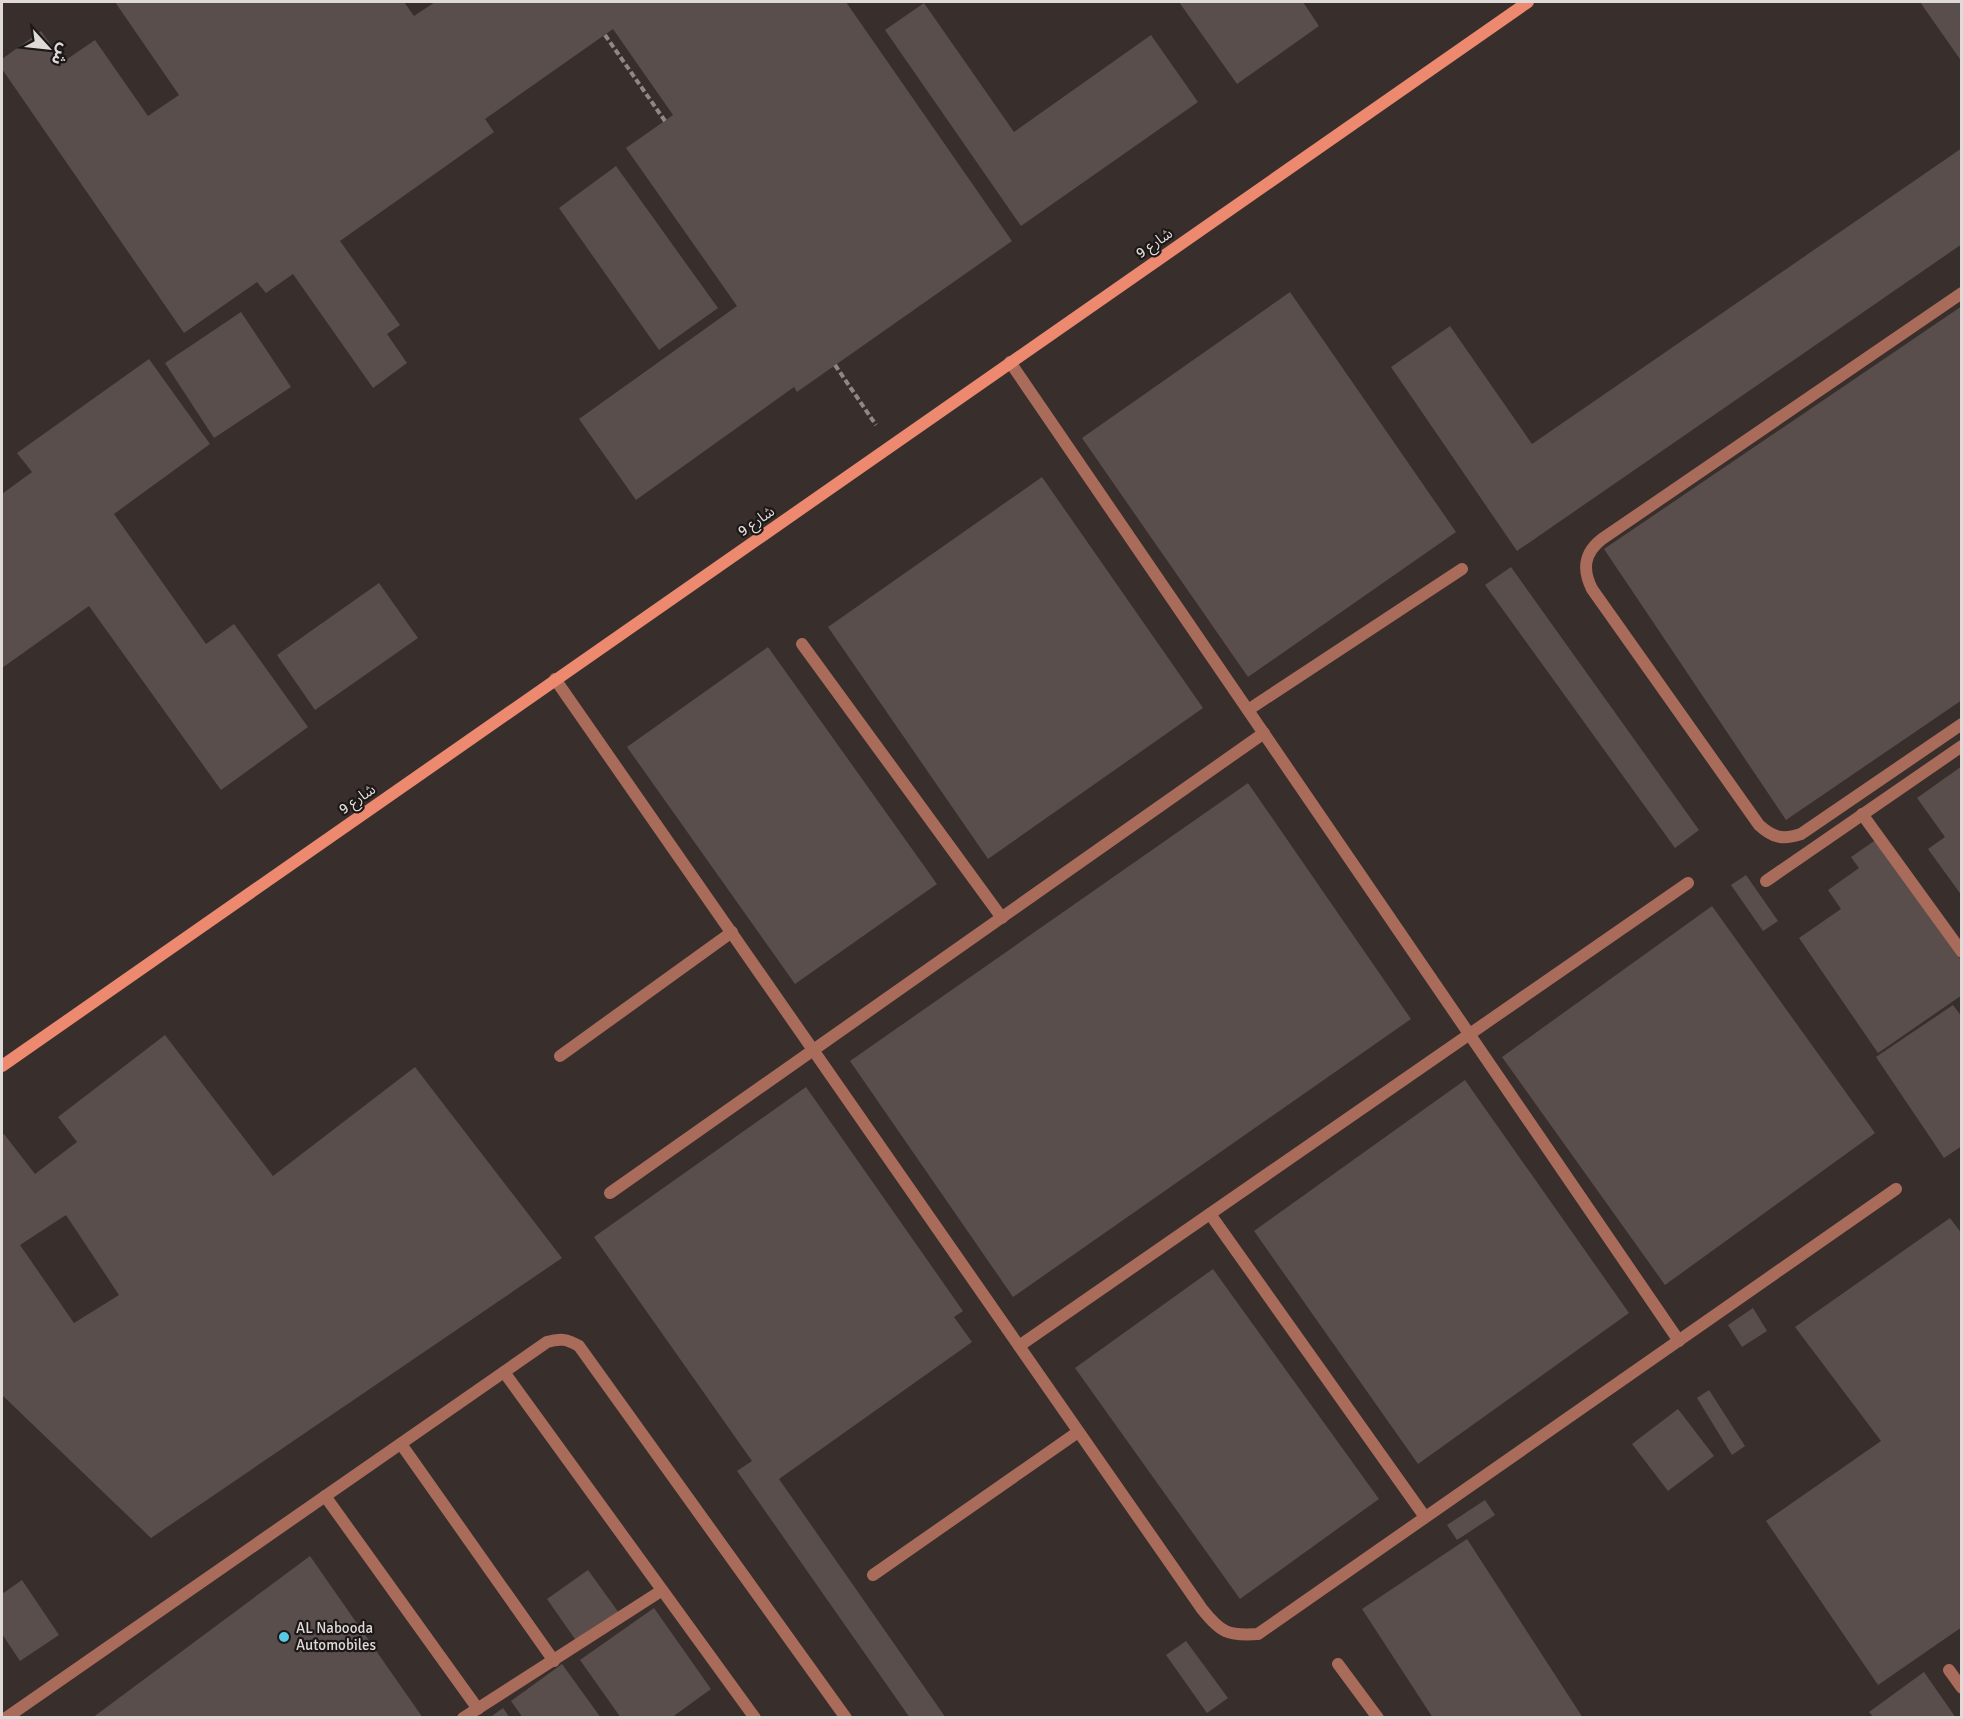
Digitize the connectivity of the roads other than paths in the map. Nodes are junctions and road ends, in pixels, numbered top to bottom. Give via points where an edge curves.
1 (1528, 2) edge
2 (1962, 293) edge
3 (1010, 362) junction
4 (1462, 569) dead end
5 (802, 644) dead end
6 (555, 679) junction
7 (1248, 710) junction
8 (1962, 724) edge
9 (1264, 734) junction
10 (1962, 746) edge
11 (1862, 814) junction
12 (1766, 880) dead end
13 (1688, 882) dead end
14 (1002, 918) junction
15 (732, 932) junction
16 (1962, 952) edge
17 (1469, 1034) junction
18 (814, 1050) junction
19 (560, 1056) dead end
20 (2, 1066) edge
21 (1896, 1189) dead end
22 (610, 1193) dead end
23 (1210, 1214) junction
24 (1678, 1341) junction
25 (1018, 1346) junction
26 (504, 1372) junction
27 (1078, 1432) junction
28 (401, 1444) junction
29 (325, 1496) junction
30 (1425, 1517) junction
31 (873, 1575) dead end
32 (662, 1591) junction
33 (554, 1661) junction
34 (1338, 1664) dead end
35 (1949, 1670) dead end
36 (1962, 1688) edge
37 (478, 1710) junction
38 (840, 1716) edge
39 (6, 1718) edge
40 (463, 1718) edge
41 (755, 1718) edge
42 (1378, 1718) edge

1 - 3 street, شارع 9
2 - 8 lane via 1602,539 1588,554 1585,565 1592,589 1759,825 1777,838 1801,834
3 - 6 street, شارع 9
3 - 7 lane
4 - 7 lane
5 - 14 lane
6 - 15 lane
6 - 20 street, شارع 9
7 - 9 lane
9 - 14 lane
9 - 17 lane
10 - 11 lane
11 - 12 lane
11 - 16 lane
13 - 17 lane
14 - 18 lane
15 - 18 lane
15 - 19 lane
17 - 23 lane
17 - 24 lane
18 - 22 lane
18 - 25 lane
21 - 24 lane
23 - 25 lane
23 - 30 lane
24 - 30 lane
25 - 27 lane
26 - 28 lane
26 - 32 lane
26 - 38 lane via 547,1342 569,1340 579,1346
27 - 30 lane via 1215,1626 1235,1636 1258,1634
27 - 31 lane
28 - 29 lane
28 - 33 lane
29 - 37 lane
29 - 39 lane
32 - 33 lane
32 - 41 lane
33 - 37 lane
34 - 42 lane
35 - 36 lane
37 - 40 lane

